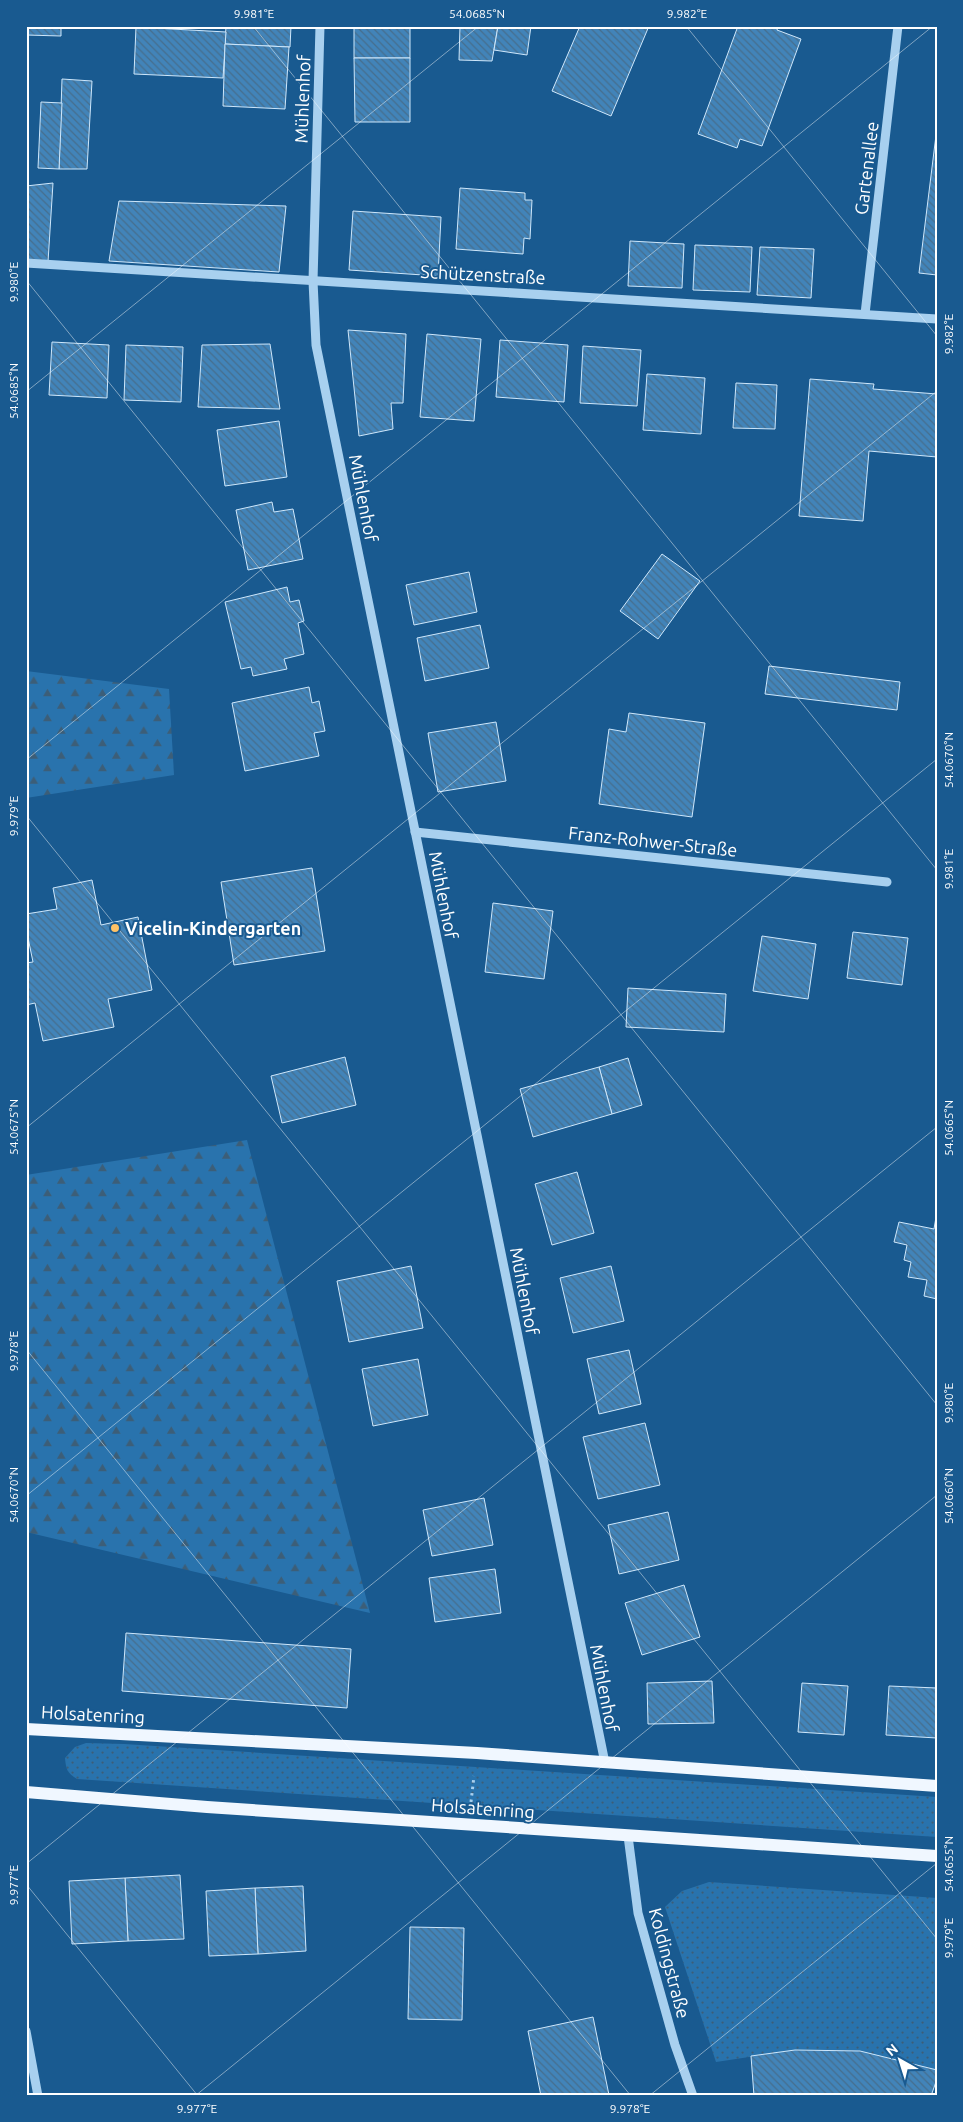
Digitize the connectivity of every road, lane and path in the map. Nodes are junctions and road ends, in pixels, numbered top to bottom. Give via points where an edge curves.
1 (320, 26) edge
2 (898, 26) edge
3 (26, 263) edge
4 (313, 280) junction
5 (865, 314) junction
6 (937, 319) edge
7 (415, 832) junction
8 (887, 882) dead end
9 (26, 1728) edge
10 (477, 1753) junction
11 (605, 1763) junction
12 (937, 1786) edge
13 (26, 1792) edge
14 (468, 1825) junction
15 (628, 1836) junction
16 (937, 1856) edge
17 (26, 2031) edge
18 (38, 2096) edge
19 (693, 2096) edge

1 - 4 street, Mühlenhof
2 - 5 street, Gartenallee
3 - 4 street, Schützenstraße
4 - 5 street, Schützenstraße
4 - 7 street, Mühlenhof via 316,344
5 - 6 street, Schützenstraße
7 - 8 street, Franz-Rohwer-Straße
7 - 11 street, Mühlenhof
9 - 10 main road, Holsatenring
10 - 11 main road, Holsatenring
10 - 14 path
11 - 12 main road, Holsatenring
13 - 14 main road, Holsatenring
14 - 15 main road, Holsatenring
15 - 16 main road, Holsatenring
15 - 19 street, Koldingstraße via 638,1914
17 - 18 street

